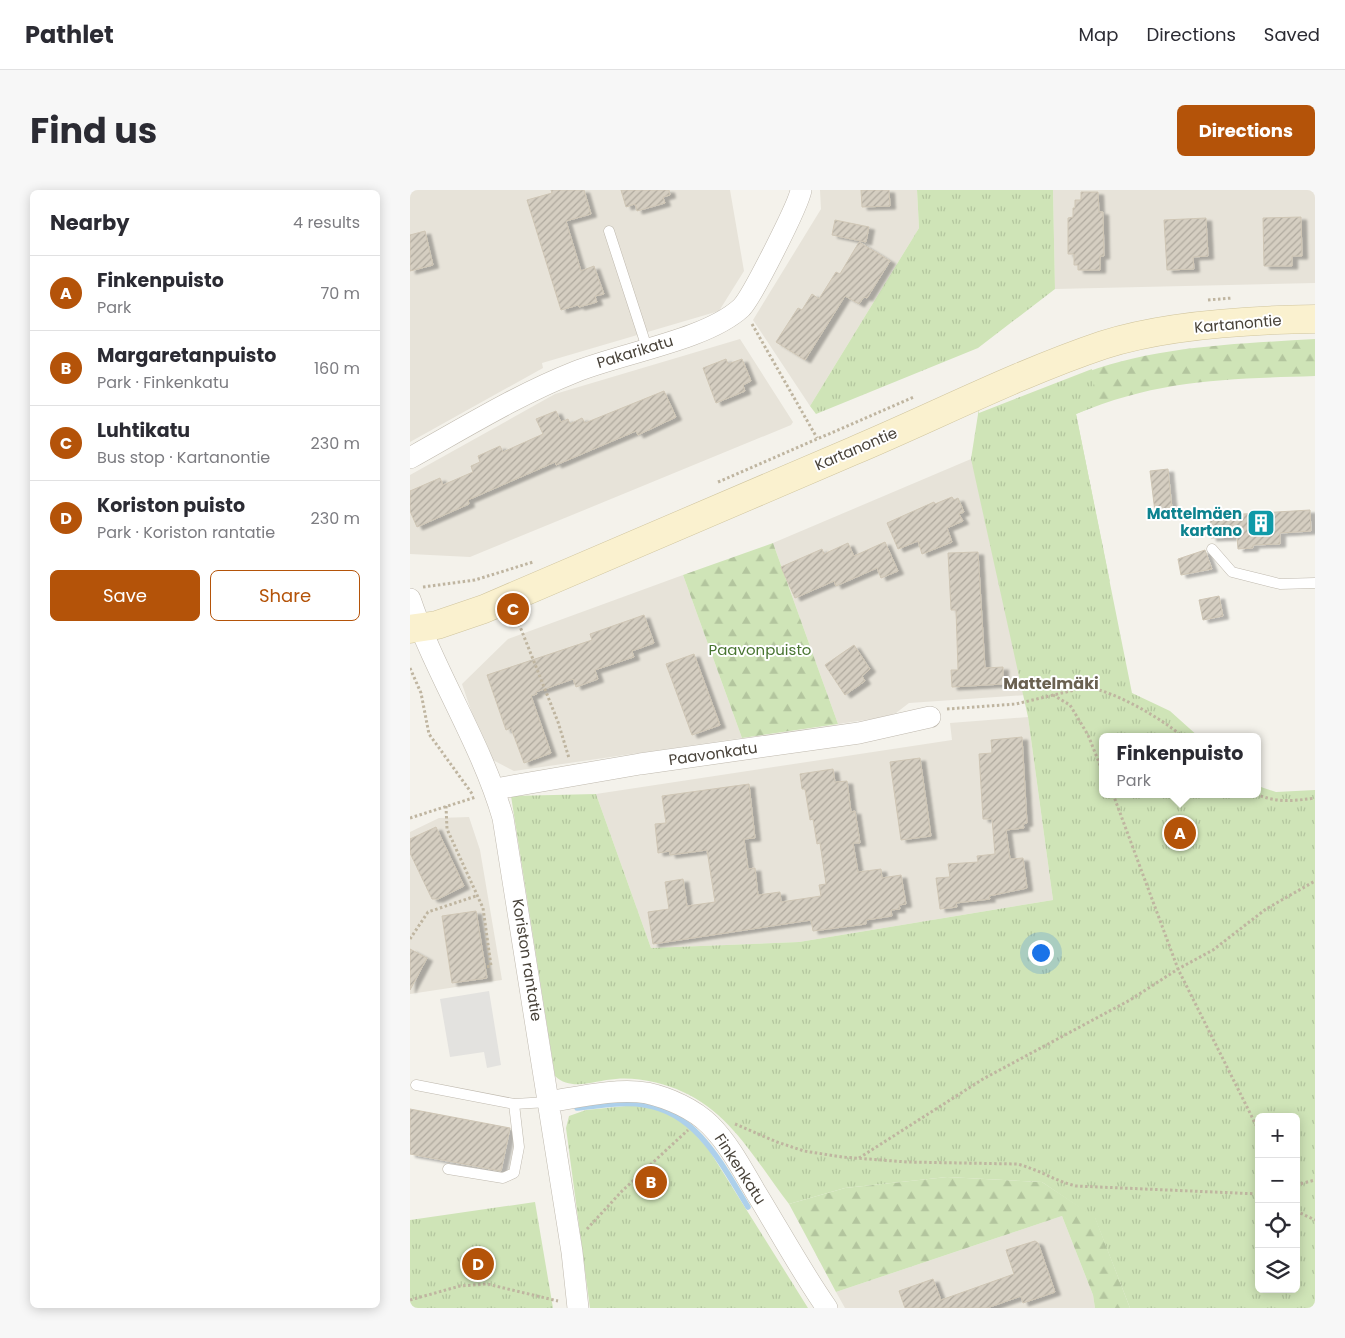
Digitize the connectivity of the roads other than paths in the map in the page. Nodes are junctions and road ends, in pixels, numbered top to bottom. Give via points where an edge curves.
1 (801, 190) edge
2 (609, 231) dead end
3 (1315, 319) edge
4 (647, 348) junction
5 (410, 458) edge
6 (1212, 549) dead end
7 (1315, 583) edge
8 (410, 599) edge
9 (415, 628) edge
10 (930, 717) road end
11 (495, 789) junction
12 (416, 1085) dead end
13 (548, 1102) junction
14 (514, 1104) junction
15 (448, 1169) dead end
16 (568, 1304) edge
17 (827, 1308) edge

1 - 4 street, Pakarikatu via 794,213 743,307 721,323
2 - 4 lane
3 - 9 street, Kartanontie via 1189,328 1104,345 960,402 484,609
4 - 5 street, Pakarikatu via 550,382
6 - 7 lane via 1232,572 1280,584
8 - 9 street, Koriston rantatie
9 - 11 street, Koriston rantatie
10 - 11 street, Paavonkatu via 859,733 640,764 574,778
11 - 13 street, Koriston rantatie via 510,847
12 - 14 lane
13 - 14 lane
13 - 16 street, Koriston rantatie via 570,1240
13 - 17 street, Finkenkatu via 602,1094 646,1093 673,1101 702,1118 739,1163
14 - 15 lane via 520,1148 514,1173 503,1178

